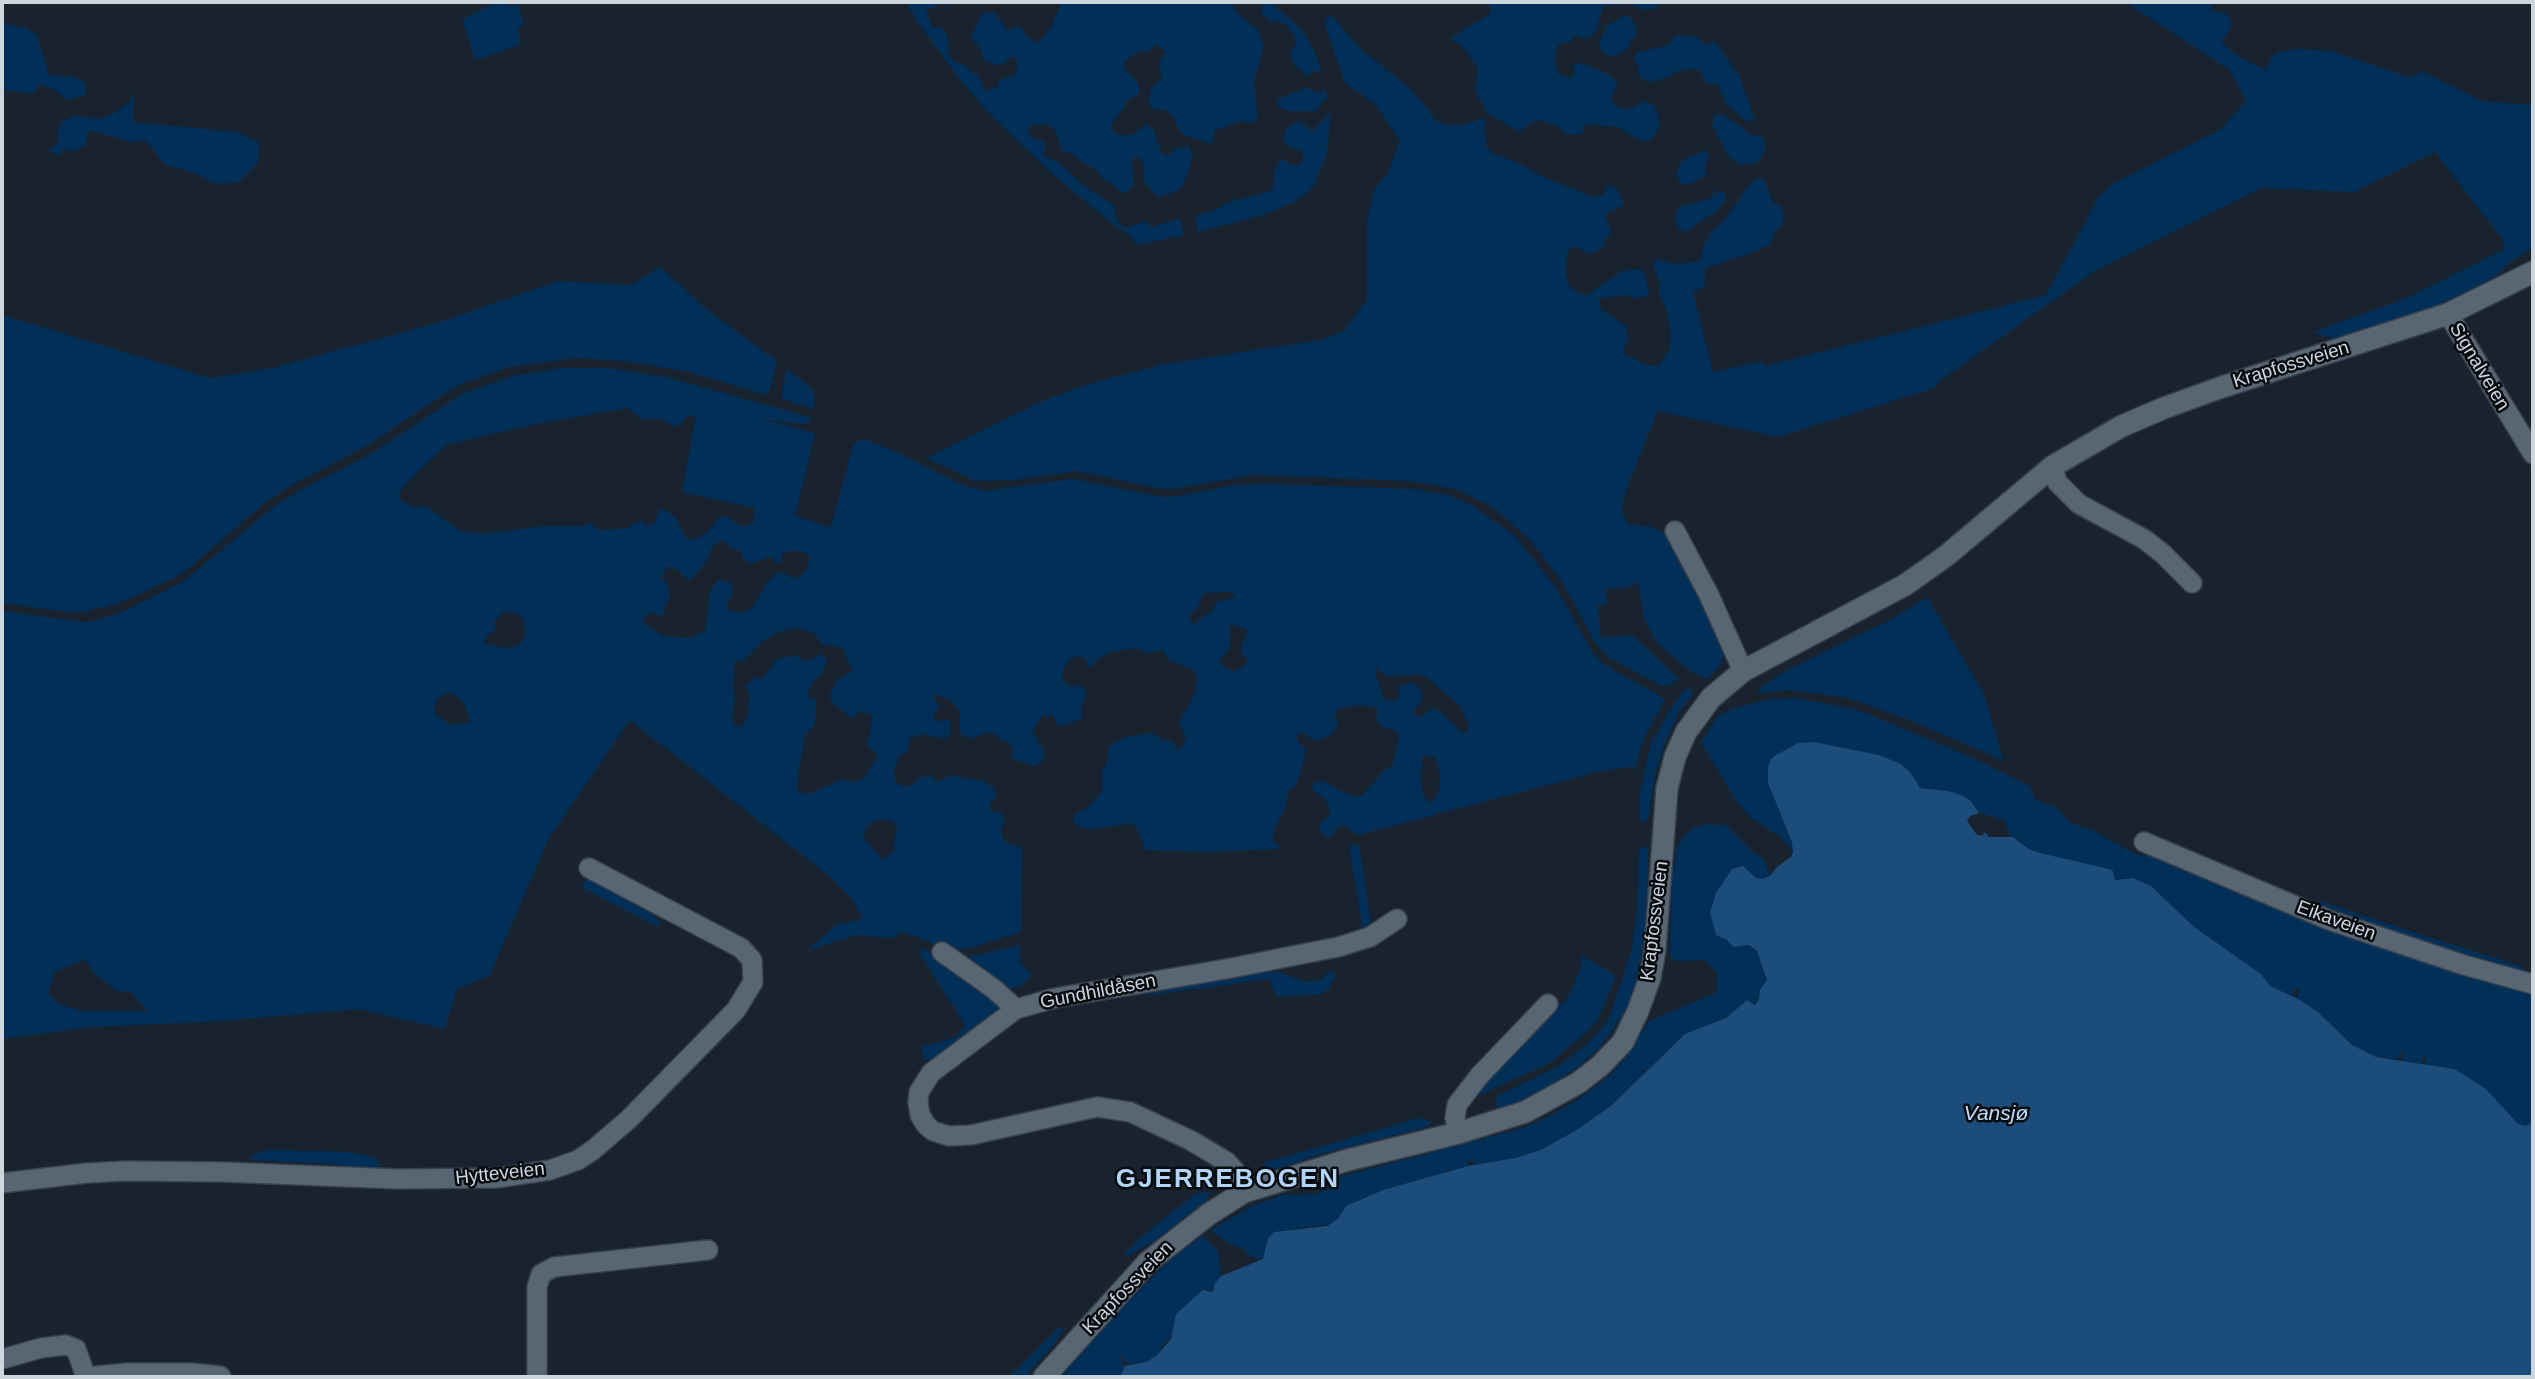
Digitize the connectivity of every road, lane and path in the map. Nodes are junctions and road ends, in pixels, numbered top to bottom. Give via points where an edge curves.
1 (2533, 272) edge
2 (2448, 314) junction
3 (2533, 454) edge
4 (2053, 466) junction
5 (1675, 531) dead end
6 (2192, 583) dead end
7 (1743, 671) junction
8 (2144, 842) dead end
9 (589, 868) dead end
10 (1397, 919) dead end
11 (942, 952) dead end
12 (2533, 984) edge
13 (1548, 1004) dead end
14 (1016, 1009) junction
15 (1458, 1133) junction
16 (2, 1183) edge
17 (1244, 1192) junction
18 (708, 1250) dead end
19 (2, 1360) edge
20 (86, 1377) edge
21 (96, 1377) edge
22 (220, 1377) edge
23 (537, 1377) edge
24 (1044, 1377) edge

1 - 2 street, Krapfossveien
2 - 3 street, Signalveien
2 - 4 street, Krapfossveien via 2164,408
4 - 6 street via 2057,482 2079,504 2162,552
4 - 7 street, Krapfossveien via 1905,585
5 - 7 street
7 - 15 street, Krapfossveien via 1711,698 1686,732 1675,757 1667,788 1650,978 1623,1042 1600,1066 1556,1096 1525,1112
8 - 12 street, Eikaveien via 2304,910
9 - 16 street, Hytteveien via 741,948 752,960 753,982 736,1010 629,1119 578,1160 550,1170 496,1178 126,1171
10 - 14 street, Gundhildåsen via 1370,937 1338,947
11 - 14 street
13 - 15 street via 1480,1074 1457,1105
14 - 17 street, Gundhildåsen via 923,1083 920,1115 933,1131 971,1135 1097,1107 1113,1108 1154,1121 1211,1151 1235,1171
15 - 17 street, Krapfossveien
17 - 24 street, Krapfossveien via 1148,1262
18 - 23 street via 554,1267 541,1274
19 - 20 street via 66,1345 76,1349
21 - 22 street

